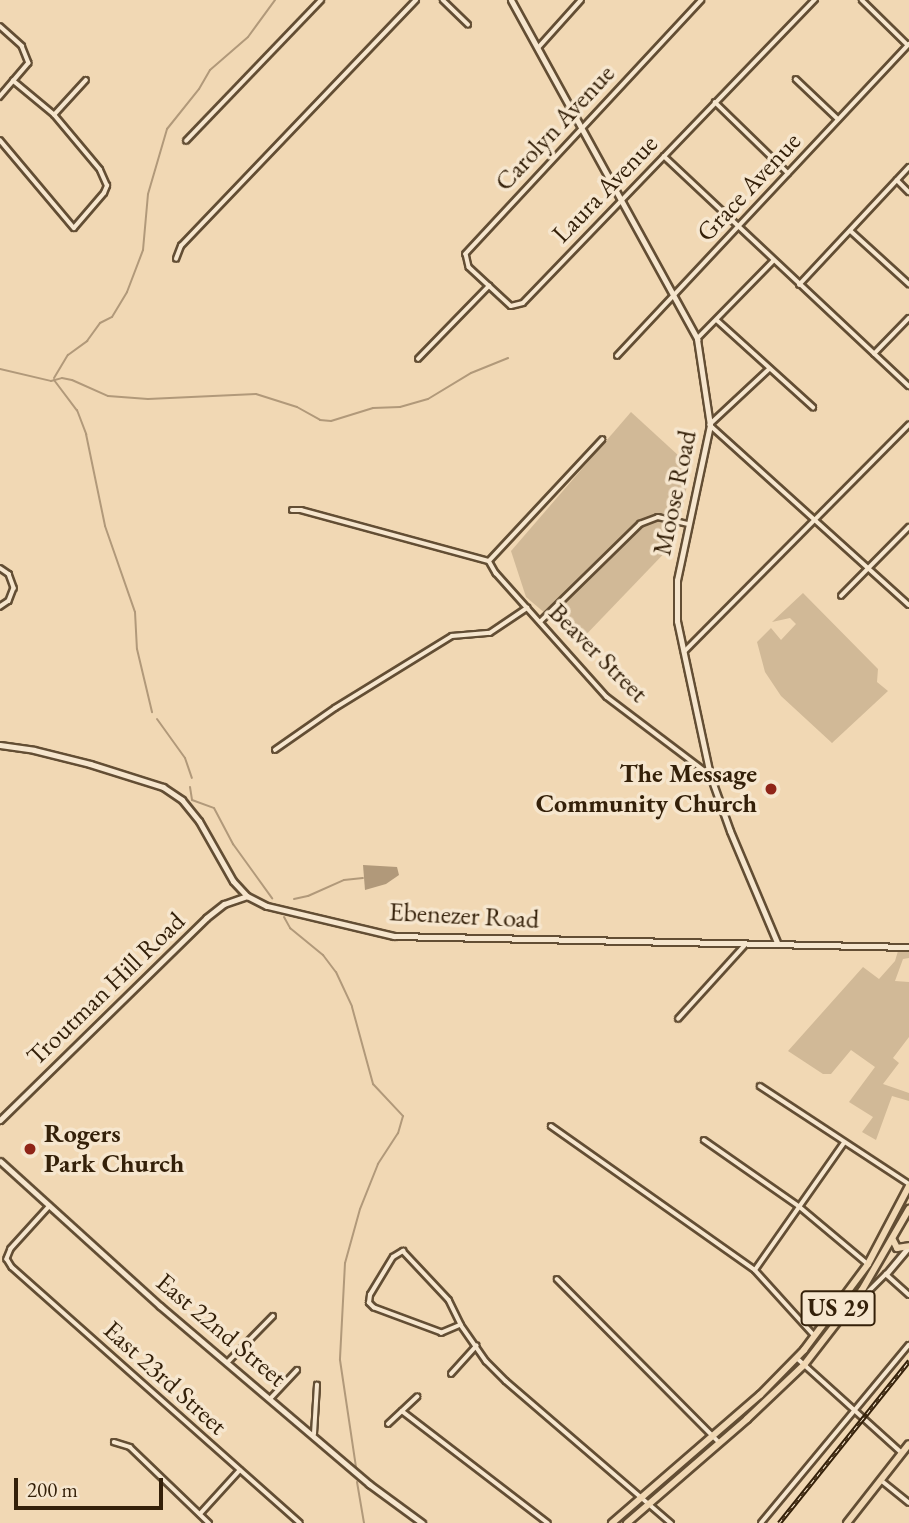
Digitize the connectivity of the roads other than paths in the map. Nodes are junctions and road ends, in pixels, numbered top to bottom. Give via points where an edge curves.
1 (321, 0) edge
2 (416, 0) edge
3 (443, 0) edge
4 (511, 0) edge
5 (581, 0) edge
6 (702, 0) edge
7 (815, 0) edge
8 (862, 0) edge
9 (468, 24) dead end
10 (0, 26) edge
11 (908, 45) edge
12 (537, 49) junction
13 (796, 79) dead end
14 (86, 80) dead end
15 (13, 81) junction
16 (0, 97) edge
17 (715, 102) junction
18 (54, 115) junction
19 (838, 119) junction
20 (581, 129) junction
21 (0, 140) edge
22 (186, 141) dead end
23 (664, 156) junction
24 (909, 167) edge
25 (788, 173) junction
26 (897, 180) junction
27 (909, 192) edge
28 (621, 200) junction
29 (737, 227) junction
30 (850, 230) junction
31 (176, 259) dead end
32 (773, 261) junction
33 (909, 284) edge
34 (799, 285) junction
35 (489, 286) junction
36 (674, 295) junction
37 (909, 318) edge
38 (716, 320) junction
39 (697, 339) junction
40 (874, 354) junction
41 (617, 356) dead end
42 (418, 359) dead end
43 (770, 369) junction
44 (909, 386) edge
45 (813, 407) dead end
46 (709, 425) junction
47 (909, 425) edge
48 (602, 440) dead end
49 (292, 510) dead end
50 (816, 519) junction
51 (688, 524) junction
52 (909, 527) edge
53 (489, 561) junction
54 (0, 568) edge
55 (869, 568) junction
56 (841, 596) dead end
57 (909, 604) edge
58 (0, 607) edge
59 (527, 608) junction
60 (539, 622) junction
61 (683, 653) junction
62 (0, 746) edge
63 (275, 750) dead end
64 (710, 775) junction
65 (247, 896) junction
66 (777, 942) junction
67 (746, 944) junction
68 (909, 947) edge
69 (678, 1019) dead end
70 (760, 1086) dead end
71 (0, 1120) edge
72 (551, 1126) dead end
73 (704, 1140) dead end
74 (844, 1143) junction
75 (0, 1161) edge
76 (909, 1185) edge
77 (50, 1205) junction
78 (800, 1207) junction
79 (909, 1209) edge
80 (893, 1240) junction
81 (909, 1246) edge
82 (868, 1264) junction
83 (755, 1270) junction
84 (886, 1274) junction
85 (556, 1279) dead end
86 (909, 1295) edge
87 (272, 1316) dead end
88 (842, 1319) junction
89 (461, 1325) junction
90 (816, 1336) junction
91 (909, 1345) edge
92 (476, 1346) junction
93 (797, 1358) junction
94 (228, 1362) junction
95 (804, 1364) junction
96 (298, 1370) dead end
97 (451, 1374) dead end
98 (317, 1385) dead end
99 (417, 1397) dead end
100 (271, 1398) junction
101 (402, 1410) junction
102 (855, 1410) junction
103 (388, 1424) dead end
104 (314, 1434) junction
105 (714, 1436) junction
106 (114, 1442) dead end
107 (720, 1443) junction
108 (909, 1444) edge
109 (902, 1453) junction
110 (240, 1471) junction
111 (881, 1480) junction
112 (642, 1497) junction
113 (649, 1503) junction
114 (909, 1503) edge
115 (200, 1514) junction
116 (209, 1523) edge
117 (300, 1523) edge
118 (422, 1523) edge
119 (548, 1523) edge
120 (612, 1523) edge
121 (626, 1523) edge
122 (671, 1523) edge
123 (761, 1523) edge
124 (847, 1523) edge

1 - 22 street
2 - 31 street via 181,246
3 - 9 street
4 - 12 street, Moose Road
5 - 12 street
6 - 20 street, Carolyn Avenue
7 - 17 street, Laura Avenue
8 - 11 street
10 - 15 street via 22,46 29,63
11 - 19 street, Grace Avenue
12 - 20 street, Moose Road
13 - 19 street
14 - 18 street
15 - 16 street
15 - 18 street
17 - 23 street, Laura Avenue
17 - 25 street
18 - 21 street via 100,170 106,184 99,202 74,228
19 - 25 street, Grace Avenue
20 - 28 street, Moose Road
20 - 35 street, Carolyn Avenue via 466,254 469,267
23 - 28 street, Laura Avenue
23 - 29 street
24 - 26 street
25 - 29 street, Grace Avenue
26 - 27 street
26 - 30 street
28 - 35 street, Laura Avenue via 523,303 511,306
28 - 36 street, Moose Road
29 - 32 street
29 - 36 street, Grace Avenue
30 - 33 street
30 - 34 street
32 - 34 street
32 - 38 street
34 - 40 street
35 - 42 street
36 - 39 street, Moose Road
36 - 41 street, Grace Avenue
37 - 40 street
38 - 39 street
38 - 43 street
39 - 46 street, Moose Road
40 - 44 street
43 - 45 street
43 - 46 street
46 - 50 street
46 - 51 street, Moose Road
47 - 50 street
48 - 53 street
49 - 53 street
50 - 55 street
50 - 61 street
51 - 60 street via 658,517 640,524
51 - 61 street, Moose Road via 675,594
52 - 55 street
53 - 59 street
54 - 58 street via 9,574 15,588
55 - 56 street
55 - 57 street
59 - 60 street, Beaver Street
59 - 63 street, Beaver Street via 490,633 452,636
60 - 64 street, Beaver Street via 607,697
61 - 64 street, Moose Road
62 - 65 street via 90,764 163,788 182,800 199,821 233,881
64 - 66 street, Moose Road
65 - 67 street, Ebenezer Road via 267,906 394,936
65 - 71 street, Troutman Hill Road via 224,904 206,918
66 - 67 street, Ebenezer Road
66 - 68 street, Ebenezer Road
67 - 69 street
70 - 74 street
72 - 83 street
73 - 78 street
74 - 76 street
74 - 78 street
75 - 77 street, East 22nd Street
76 - 82 main road, US 29
77 - 94 street, East 22nd Street
77 - 110 street, East 23rd Street via 11,1249 7,1259 12,1267
78 - 82 street
78 - 83 street
79 - 80 main road, US 29
80 - 81 main road via 897,1248
80 - 88 main road, US 29
81 - 84 street
82 - 90 main road, US 29
83 - 90 street
84 - 86 street
84 - 88 street
85 - 105 street
87 - 94 street
88 - 95 main road, US 29
89 - 89 street via 442,1333 369,1303 398,1252 410,1256 449,1300
89 - 92 street
90 - 93 main road, US 29
91 - 102 street
92 - 97 street
92 - 112 street via 506,1381
93 - 95 street
93 - 105 main road, US 29
94 - 100 street, East 22nd Street
95 - 102 street
95 - 107 main road, US 29
96 - 100 street
98 - 104 street
99 - 101 street
100 - 104 street, East 22nd Street
101 - 103 street
101 - 119 street
102 - 109 street
102 - 123 street
104 - 118 street, East 22nd Street
105 - 107 street
105 - 112 main road, US 29
106 - 115 street via 130,1447
107 - 113 main road, US 29
108 - 109 main road
109 - 111 main road
110 - 115 street
110 - 117 street, East 23rd Street
111 - 114 street
111 - 124 main road
112 - 113 street
112 - 120 main road, US 29
113 - 121 main road, US 29
113 - 122 street
115 - 116 street

